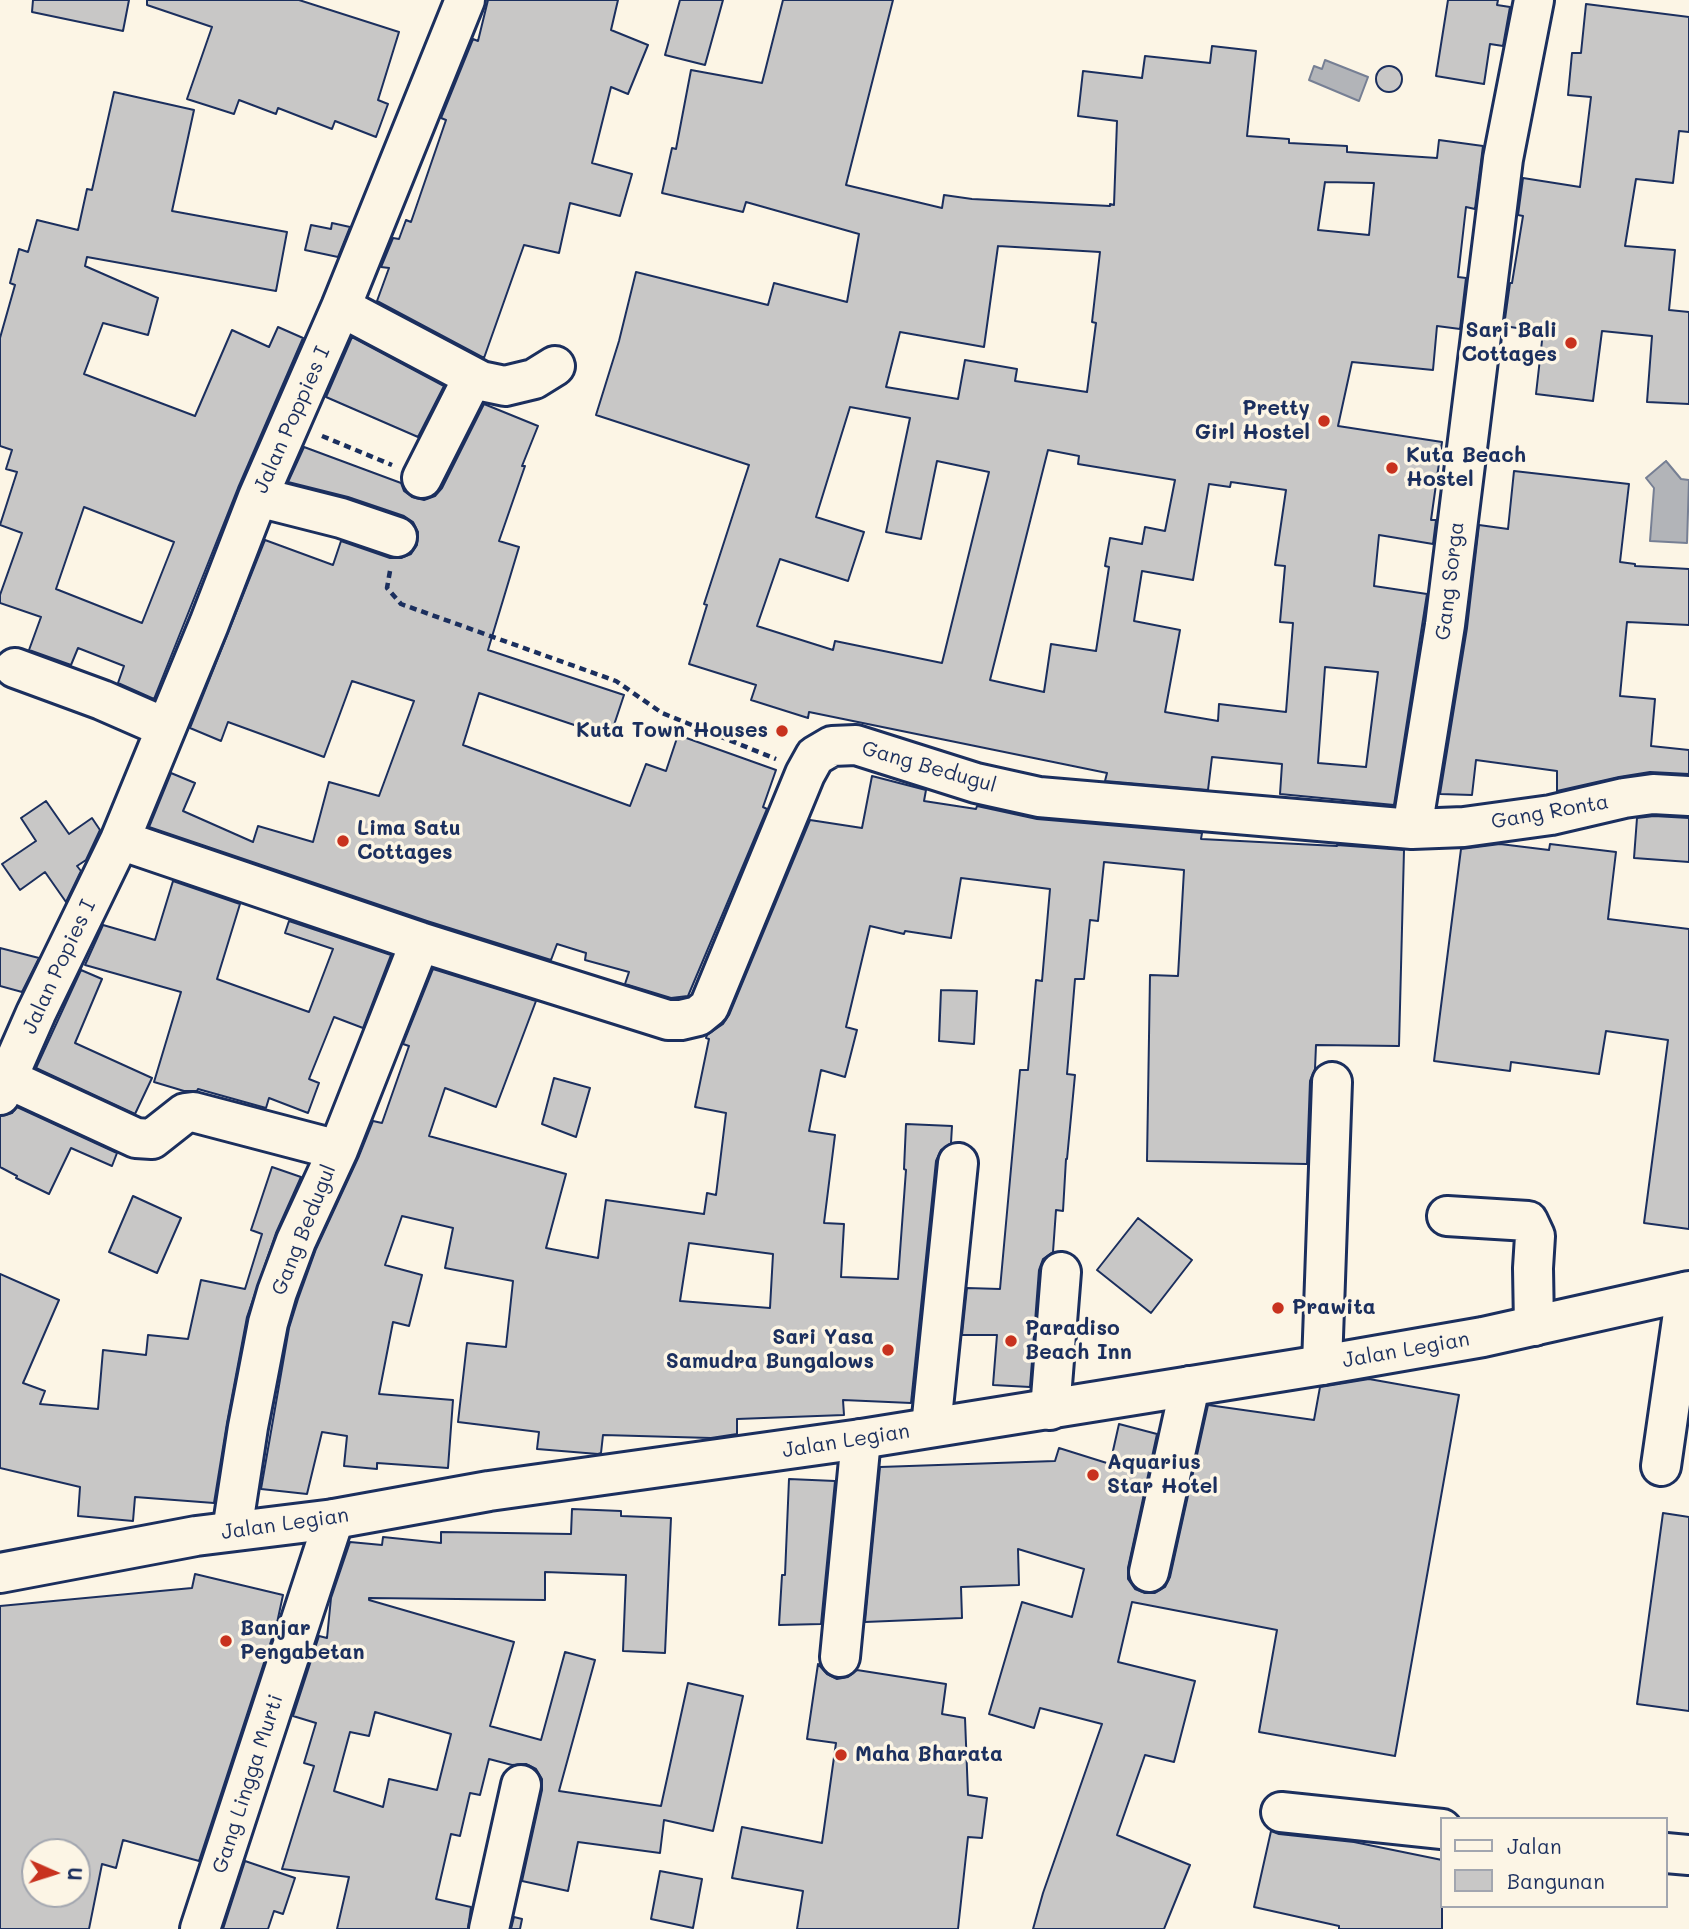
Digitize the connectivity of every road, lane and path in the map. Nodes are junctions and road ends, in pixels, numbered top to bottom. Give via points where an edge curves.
1 (465, 0) edge
2 (1534, 0) edge
3 (341, 307) junction
4 (555, 366) dead end
5 (473, 377) junction
6 (291, 422) junction
7 (422, 478) joint
8 (258, 497) junction
9 (397, 537) joint
10 (15, 668) dead end
11 (166, 728) junction
12 (805, 774) junction
13 (1689, 796) edge
14 (1412, 829) junction
15 (120, 840) junction
16 (420, 942) junction
17 (1332, 1082) dead end
18 (4, 1087) edge
19 (338, 1150) junction
20 (958, 1163) dead end
21 (1447, 1216) dead end
22 (1061, 1272) dead end
23 (1687, 1291) edge
24 (1534, 1326) junction
25 (1322, 1364) junction
26 (1190, 1386) junction
27 (1050, 1410) junction
28 (931, 1427) junction
29 (861, 1439) junction
30 (1661, 1466) dead end
31 (334, 1518) junction
32 (232, 1531) junction
33 (1149, 1572) dead end
34 (0, 1573) edge
35 (840, 1657) dead end
36 (521, 1785) dead end
37 (1281, 1812) dead end
38 (1440, 1829) edge
39 (1668, 1853) edge
40 (1689, 1855) edge
41 (200, 1929) edge
42 (489, 1929) edge

1 - 3 street, Jalan Poppies I
2 - 14 street, Gang Sorga via 1503,159 1446,625
3 - 5 street
3 - 6 street, Jalan Poppies I
4 - 5 street via 534,379 505,386
5 - 7 street
6 - 7 path
6 - 8 street, Jalan Poppies I
8 - 9 street
8 - 11 street, Jalan Poppies I
9 - 12 path via 387,588 401,604 616,681 662,713
10 - 11 street
11 - 15 street, Jalan Poppies I
12 - 14 street, Gang Bedugul via 816,756 832,746 856,745 976,783 1040,797
12 - 16 street, Gang Bedugul via 709,1007 698,1016 668,1020
13 - 14 street, Gang Ronta via 1653,794 1550,815
15 - 16 street, Gang Bedugul
15 - 18 street, Jalan Popies I
16 - 19 street, Gang Bedugul
17 - 25 street
18 - 19 street via 136,1138 152,1139 185,1113 193,1112
19 - 32 street, Gang Bedugul via 274,1302
20 - 28 street
21 - 24 street via 1528,1221 1535,1236
22 - 27 street
23 - 24 street, Jalan Legian
23 - 30 street
24 - 25 street, Jalan Legian
25 - 26 street, Jalan Legian
26 - 27 street, Jalan Legian
26 - 33 street
27 - 28 street, Jalan Legian
28 - 29 street, Jalan Legian
29 - 31 street, Jalan Legian via 489,1491
29 - 35 street
31 - 32 street, Jalan Legian
31 - 41 street, Gang Lingga Murti
32 - 34 street, Jalan Legian
36 - 42 street
37 - 38 street
39 - 40 street

